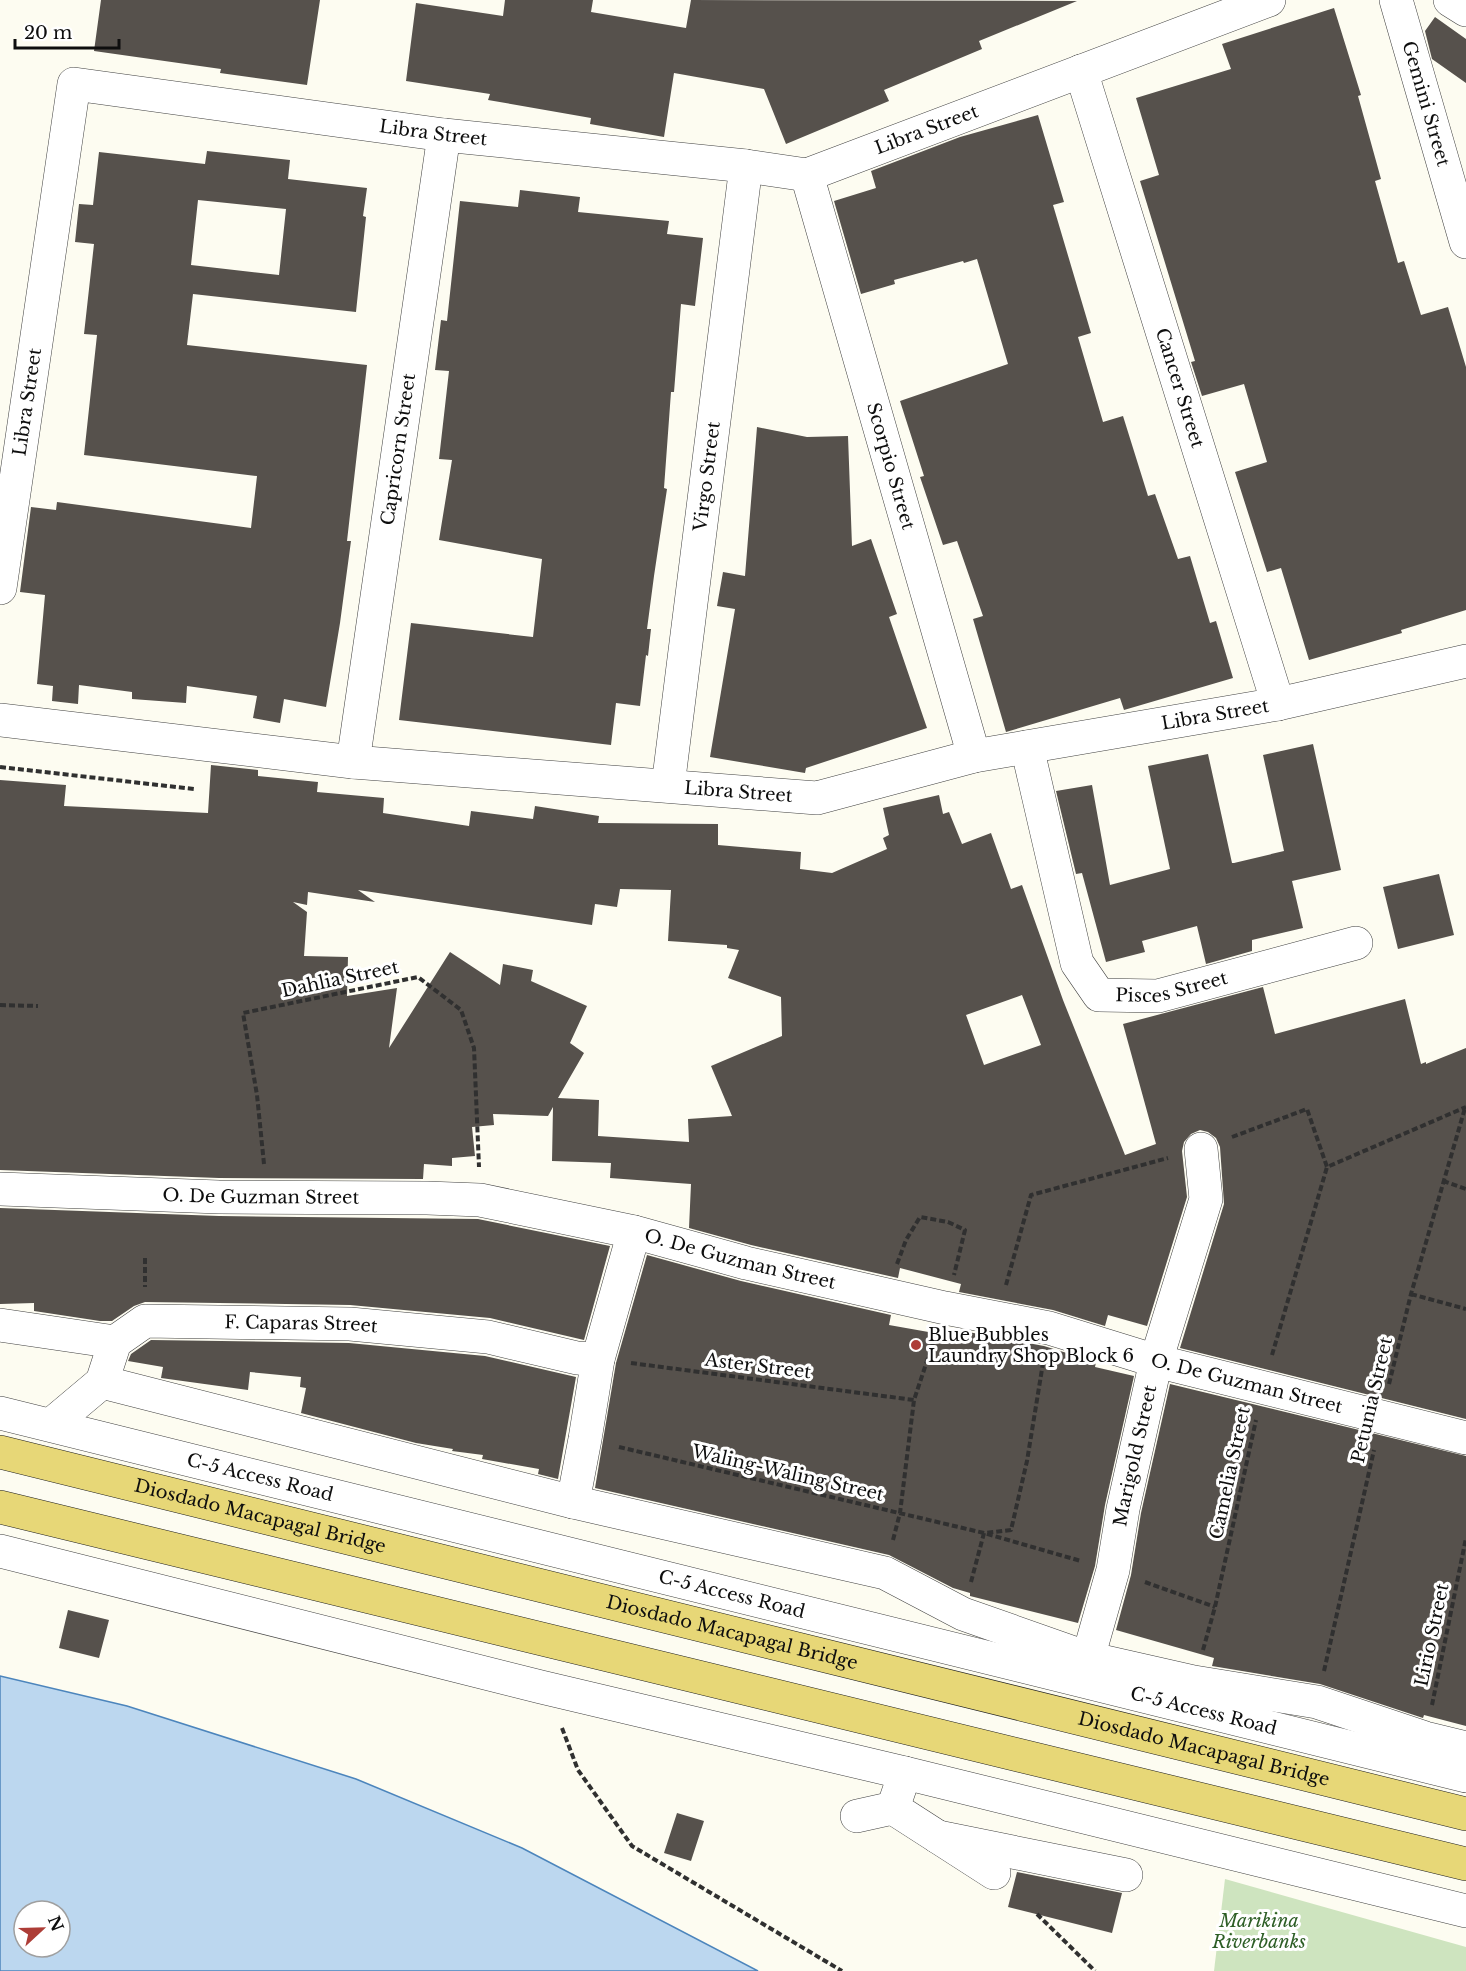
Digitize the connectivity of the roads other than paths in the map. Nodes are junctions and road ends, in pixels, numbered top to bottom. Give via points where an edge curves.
1 (1269, 0) edge
2 (1395, 0) edge
3 (1450, 0) edge
4 (1466, 10) edge
5 (1081, 71) junction
6 (444, 135) junction
7 (746, 166) junction
8 (807, 176) junction
9 (1466, 242) edge
10 (0, 588) edge
11 (1466, 661) edge
12 (1278, 704) junction
13 (0, 720) edge
14 (1027, 747) junction
15 (974, 756) junction
16 (353, 762) junction
17 (668, 786) junction
18 (1356, 943) dead end
19 (1201, 1149) dead end
20 (0, 1189) edge
21 (634, 1232) junction
22 (0, 1324) edge
23 (115, 1342) junction
24 (598, 1359) junction
25 (1156, 1361) junction
26 (102, 1383) junction
27 (0, 1413) edge
28 (52, 1424) junction
29 (1466, 1438) edge
30 (0, 1452) edge
31 (573, 1502) junction
32 (0, 1507) edge
33 (0, 1551) edge
34 (1088, 1658) junction
35 (1466, 1748) edge
36 (905, 1773) junction
37 (1466, 1776) edge
38 (893, 1808) junction
39 (1466, 1814) edge
40 (857, 1816) dead end
41 (938, 1837) junction
42 (1466, 1864) edge
43 (994, 1873) dead end
44 (1126, 1875) dead end
45 (1466, 1911) edge

1 - 5 street, Libra Street
2 - 9 street, Gemini Street
3 - 4 street
5 - 8 street, Libra Street
5 - 12 street, Cancer Street
6 - 7 street, Libra Street
6 - 10 street, Libra Street via 74,84
6 - 16 street, Capricorn Street
7 - 8 street, Libra Street
7 - 17 street, Virgo Street
8 - 15 street, Scorpio Street
11 - 12 street, Libra Street
12 - 14 street, Libra Street
13 - 16 street, Libra Street
14 - 15 street, Libra Street
14 - 18 street, Pisces Street via 1077,963 1099,995 1158,996
15 - 17 street, Libra Street via 817,798
16 - 17 street, Libra Street
19 - 25 street, Marigold Street via 1206,1199
20 - 21 street, O. De Guzman Street via 480,1200
21 - 24 street
21 - 25 street, O. De Guzman Street via 746,1263 1049,1328
22 - 23 street
23 - 24 street, F. Caparas Street via 145,1321 350,1323 488,1337 577,1358
23 - 26 street
24 - 31 street
25 - 29 street, O. De Guzman Street
25 - 34 street, Marigold Street via 1113,1570
26 - 28 street
26 - 31 street
27 - 28 street, C-5 Access Road
28 - 37 street, C-5 Access Road
30 - 39 main road, Diosdado Macapagal Bridge
31 - 34 street via 885,1573 963,1614
32 - 42 main road
33 - 36 street via 541,1687
34 - 35 street via 1194,1682 1317,1702
36 - 38 street
36 - 45 street
38 - 40 street
38 - 41 street
41 - 43 street
41 - 44 street

